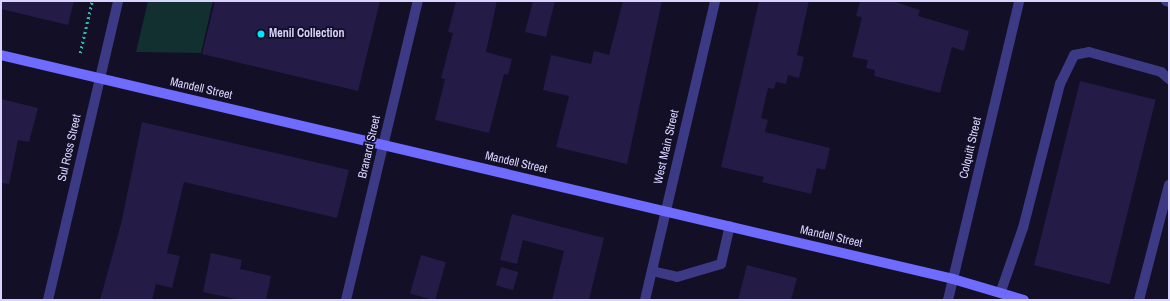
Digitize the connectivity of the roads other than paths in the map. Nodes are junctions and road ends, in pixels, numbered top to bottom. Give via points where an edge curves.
1 (118, 1) edge
2 (418, 1) edge
3 (715, 1) edge
4 (1019, 1) edge
5 (1166, 1) edge
6 (1169, 2) edge
7 (1, 55) edge
8 (100, 78) junction
9 (1169, 79) edge
10 (384, 145) junction
11 (1169, 185) edge
12 (666, 211) junction
13 (730, 226) junction
14 (652, 271) junction
15 (953, 279) junction
16 (1001, 291) junction
17 (48, 300) edge
18 (346, 300) edge
19 (645, 300) edge
20 (948, 300) edge
21 (1024, 300) edge
22 (1139, 300) edge

1 - 8 street, Sul Ross Street
2 - 10 street, Branard Street
3 - 12 street, West Main Street
4 - 15 street, Colquitt Street
5 - 6 street
7 - 8 street, Mandell Street
8 - 10 street, Mandell Street
8 - 17 street, Sul Ross Street
9 - 16 street via 1161,72 1089,52 1074,55 1060,84 1023,228
10 - 12 street, Mandell Street
10 - 18 street, Branard Street
11 - 22 street
12 - 13 street, Mandell Street
12 - 14 street, West Main Street
13 - 14 street via 721,264 677,278
13 - 15 street, Mandell Street
14 - 19 street, West Main Street
15 - 16 street, Mandell Street
15 - 20 street, Colquitt Street
16 - 21 street, Mandell Street

